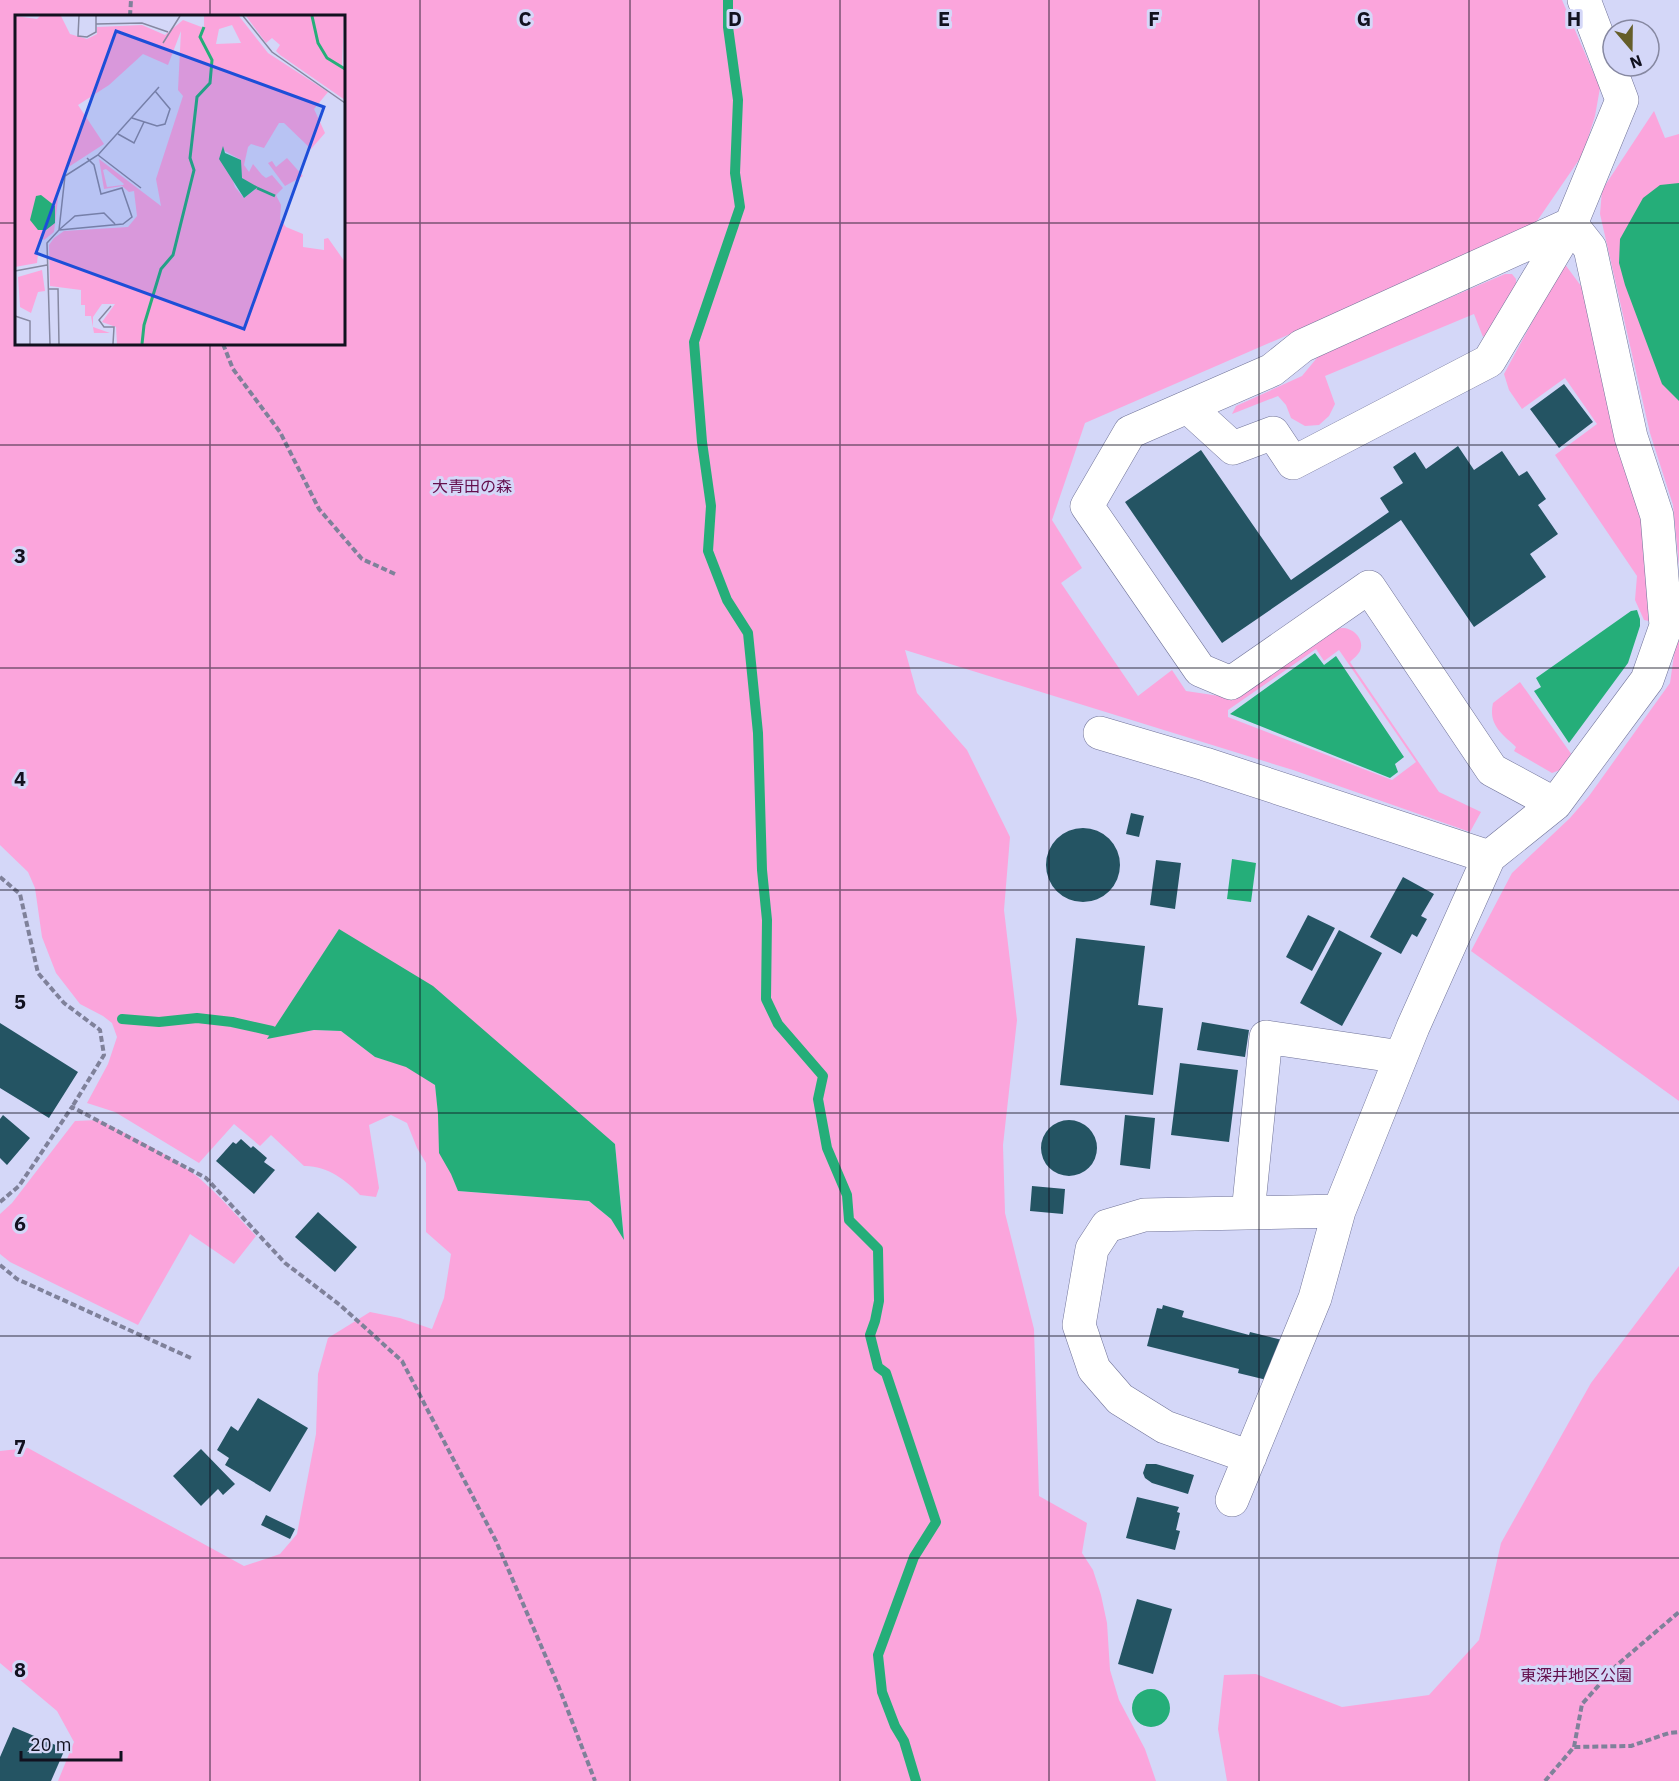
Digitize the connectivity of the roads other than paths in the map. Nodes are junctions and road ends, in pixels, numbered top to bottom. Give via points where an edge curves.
1 (1584, 0) edge
2 (1571, 224) junction
3 (1188, 407) junction
4 (1100, 733) dead end
5 (1556, 804) junction
6 (1489, 857) junction
7 (1401, 1057) junction
8 (1339, 1211) junction
9 (1248, 1213) junction
10 (1250, 1457) junction
11 (1232, 1500) dead end

1 - 2 street via 1622,100
2 - 3 street via 1302,346 1272,370
2 - 3 street via 1490,361 1293,463 1274,433 1233,448
2 - 5 street via 1590,248 1631,437 1657,516 1666,626 1647,681
3 - 5 street via 1130,432 1087,506 1200,670 1231,682 1369,587 1492,770
4 - 6 street
5 - 6 street
6 - 7 street
7 - 8 street
7 - 9 street via 1266,1037
8 - 9 street
8 - 10 street via 1315,1298
9 - 10 street via 1144,1215 1107,1226 1092,1249 1079,1325 1094,1369 1120,1399 1164,1427
10 - 11 street

